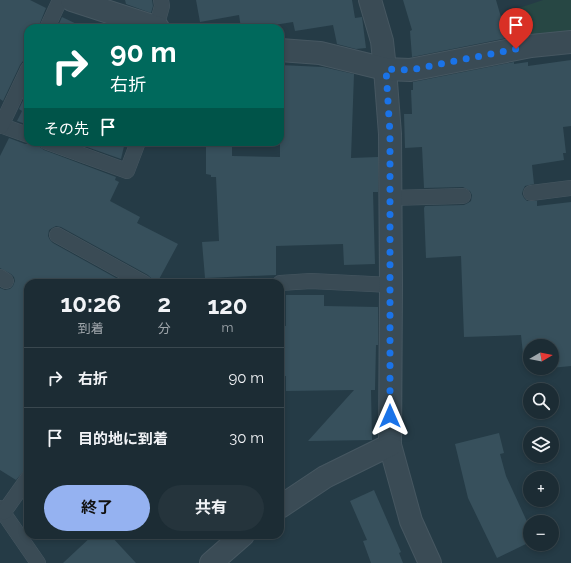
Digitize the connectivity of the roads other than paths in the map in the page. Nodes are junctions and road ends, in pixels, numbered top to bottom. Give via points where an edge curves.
1 (60, 0) edge
2 (72, 0) edge
3 (161, 0) edge
4 (370, 0) edge
5 (49, 24) edge
6 (144, 24) edge
7 (157, 24) edge
8 (571, 42) edge
9 (284, 50) edge
10 (386, 69) junction
11 (24, 77) edge
12 (1, 125) edge
13 (24, 134) edge
14 (58, 146) edge
15 (136, 146) edge
16 (571, 188) edge
17 (531, 194) dead end
18 (463, 196) dead end
19 (390, 198) junction
20 (57, 235) dead end
21 (137, 279) edge
22 (284, 283) edge
23 (391, 285) junction
24 (390, 445) junction
25 (24, 483) edge
26 (284, 504) edge
27 (2, 510) edge
28 (238, 539) edge
29 (38, 563) edge
30 (211, 563) edge
31 (430, 563) edge

1 - 5 lane
2 - 6 street
3 - 7 lane
4 - 10 street via 379,29
8 - 10 street via 531,46 410,70
9 - 10 street via 320,53
10 - 19 street
11 - 12 lane
12 - 13 lane
14 - 15 lane via 127,171
16 - 17 lane
18 - 19 lane
19 - 23 street
20 - 21 lane
22 - 23 lane via 311,281
23 - 24 street
24 - 26 street via 324,477
24 - 31 street via 411,521
25 - 27 lane
27 - 29 lane
28 - 30 street

